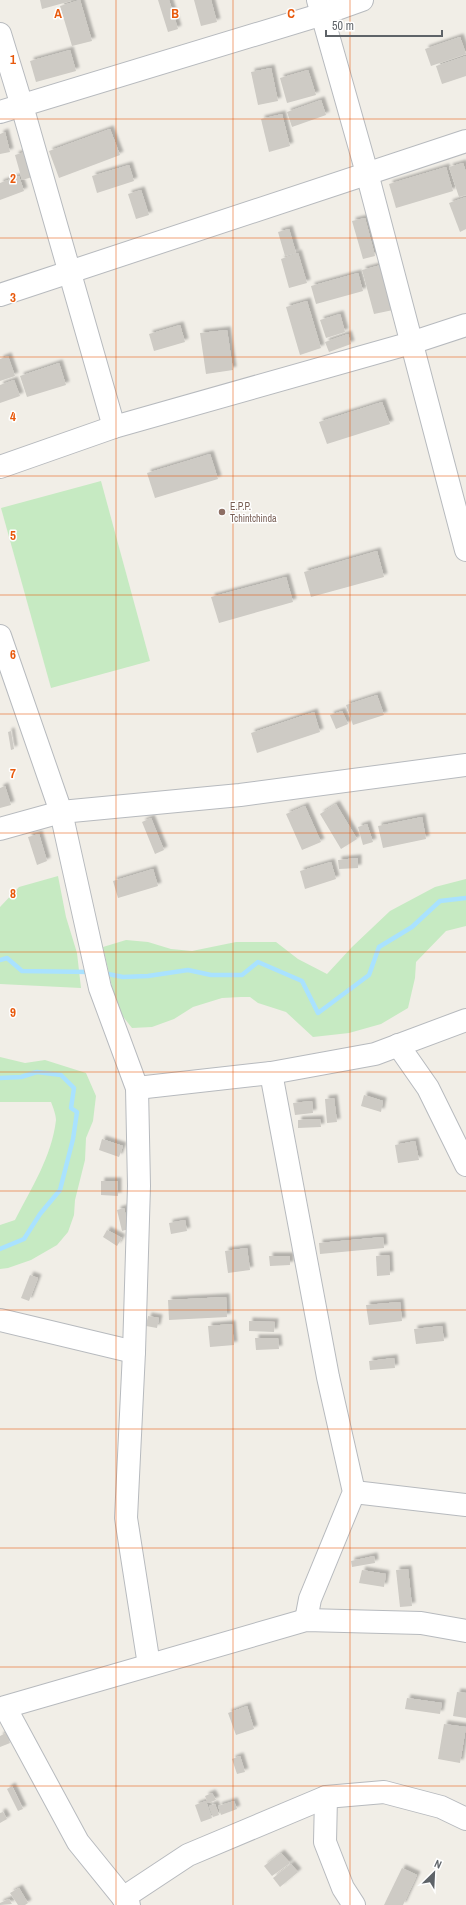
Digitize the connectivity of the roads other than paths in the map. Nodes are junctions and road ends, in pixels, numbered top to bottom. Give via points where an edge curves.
1 (362, 0) edge
2 (321, 7) edge
3 (0, 34) edge
4 (22, 106) junction
5 (0, 112) edge
6 (466, 141) edge
7 (367, 173) junction
8 (70, 271) junction
9 (0, 295) edge
10 (466, 325) edge
11 (411, 343) junction
12 (114, 427) junction
13 (0, 467) edge
14 (459, 494) edge
15 (466, 550) edge
16 (1, 646) edge
17 (466, 765) edge
18 (61, 812) junction
19 (0, 829) edge
20 (466, 1020) edge
21 (398, 1045) junction
22 (271, 1073) junction
23 (137, 1088) junction
24 (466, 1166) edge
25 (0, 1320) edge
26 (134, 1352) junction
27 (354, 1492) junction
28 (466, 1505) edge
29 (306, 1620) junction
30 (466, 1631) edge
31 (149, 1665) junction
32 (2, 1702) edge
33 (326, 1797) junction
34 (466, 1819) edge
35 (126, 1901) edge
36 (354, 1905) edge

1 - 2 street
2 - 4 street
2 - 7 street
3 - 4 street
4 - 5 street
4 - 8 street
6 - 7 street
7 - 8 street
7 - 11 street
8 - 9 street
8 - 12 street
10 - 11 street
11 - 12 street
11 - 14 street
12 - 13 street
14 - 15 street
16 - 18 street
17 - 18 street via 240,795
18 - 19 street
18 - 23 street via 100,988
20 - 21 street
21 - 22 street via 376,1054
21 - 24 street via 428,1088
22 - 23 street
22 - 27 street via 328,1377
23 - 26 street via 139,1186
25 - 26 street
26 - 31 street via 126,1518
27 - 28 street
27 - 29 street via 310,1599
29 - 30 street via 421,1623
29 - 31 street
31 - 32 street
32 - 35 street via 78,1842
33 - 34 street via 384,1792 441,1807
33 - 35 street via 188,1855
33 - 36 street via 325,1842 343,1888

